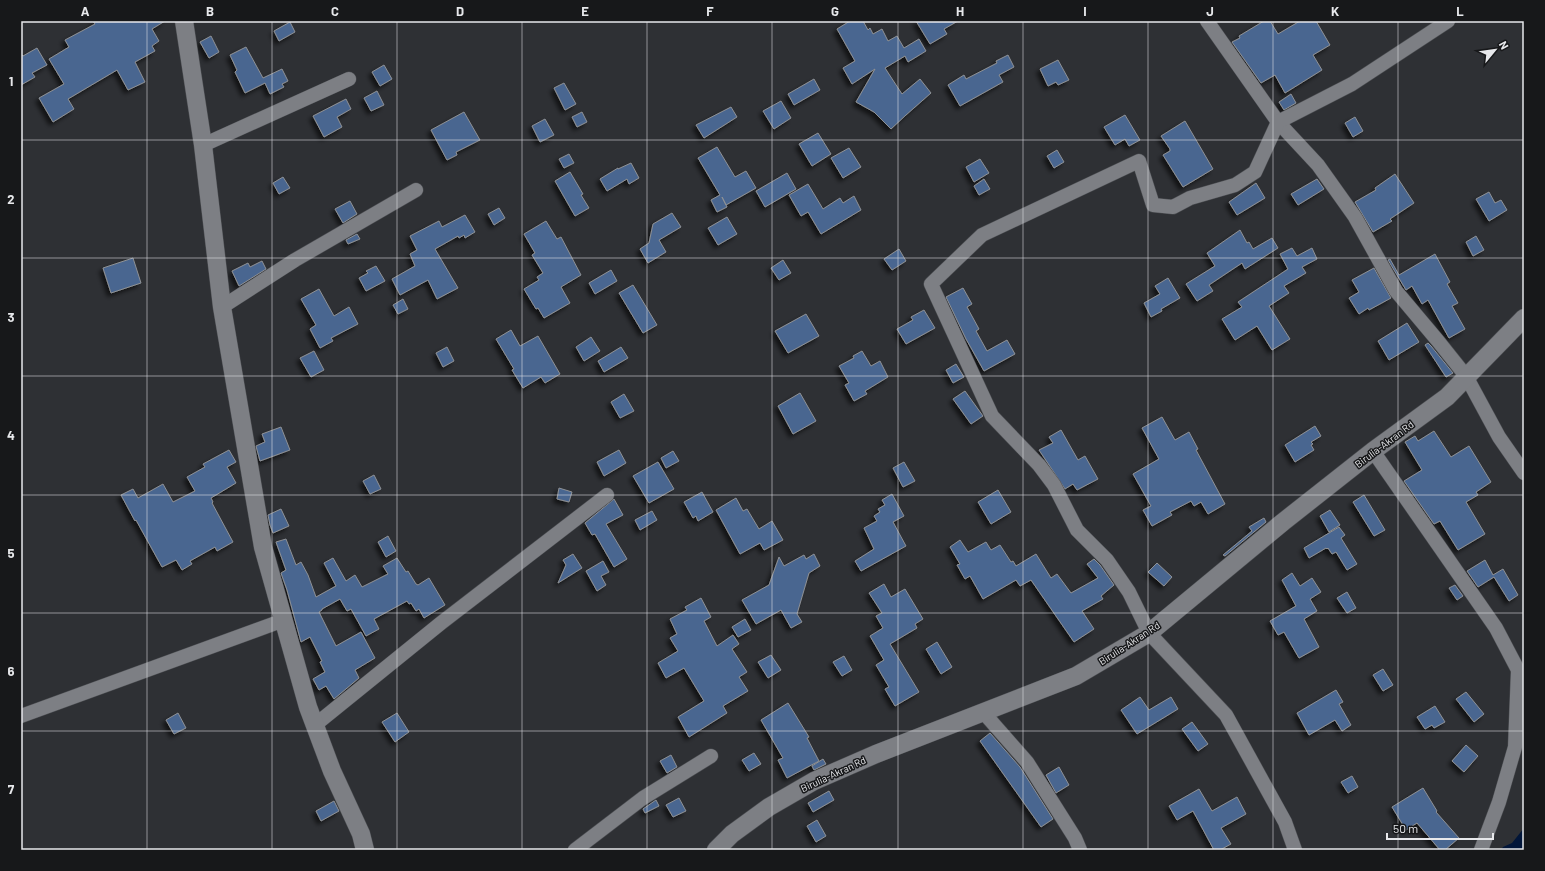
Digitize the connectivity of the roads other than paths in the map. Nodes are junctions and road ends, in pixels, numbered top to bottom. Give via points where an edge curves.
1 (184, 21) edge
2 (1208, 21) edge
3 (1448, 21) edge
4 (349, 80) dead end
5 (1278, 122) junction
6 (203, 145) junction
7 (416, 190) dead end
8 (222, 307) junction
9 (1524, 318) edge
10 (1466, 376) junction
11 (1373, 451) junction
12 (1524, 473) edge
13 (607, 495) dead end
14 (284, 620) junction
15 (1149, 633) junction
16 (984, 712) junction
17 (21, 716) edge
18 (315, 725) junction
19 (711, 756) dead end
20 (365, 850) edge
21 (575, 850) edge
22 (716, 850) edge
23 (1080, 850) edge
24 (1295, 850) edge
25 (1481, 850) edge

1 - 6 street
2 - 5 street
3 - 5 street via 1352,84
4 - 6 street
5 - 10 street via 1318,165 1354,217 1396,292
5 - 15 street via 1255,172 1235,185 1190,198 1173,207 1153,205 1139,161 982,235 931,284 992,416 1039,465 1054,485 1078,530 1107,560 1129,592
6 - 8 street
7 - 8 street via 295,260
8 - 14 street via 263,547
9 - 10 street, Birulia-Akran Rd
10 - 11 street, Birulia-Akran Rd via 1447,397
10 - 12 street via 1499,437
11 - 15 street, Birulia-Akran Rd
11 - 25 street via 1496,628 1518,670 1515,747 1500,802
13 - 18 street via 441,623
14 - 17 street
14 - 18 street
15 - 16 street, Birulia-Akran Rd via 1076,676
15 - 24 street via 1226,715 1285,822
16 - 22 street, Birulia-Akran Rd via 814,781 769,807 732,834
16 - 23 street via 1027,762
18 - 20 street via 332,771 361,834
19 - 21 street via 643,798

